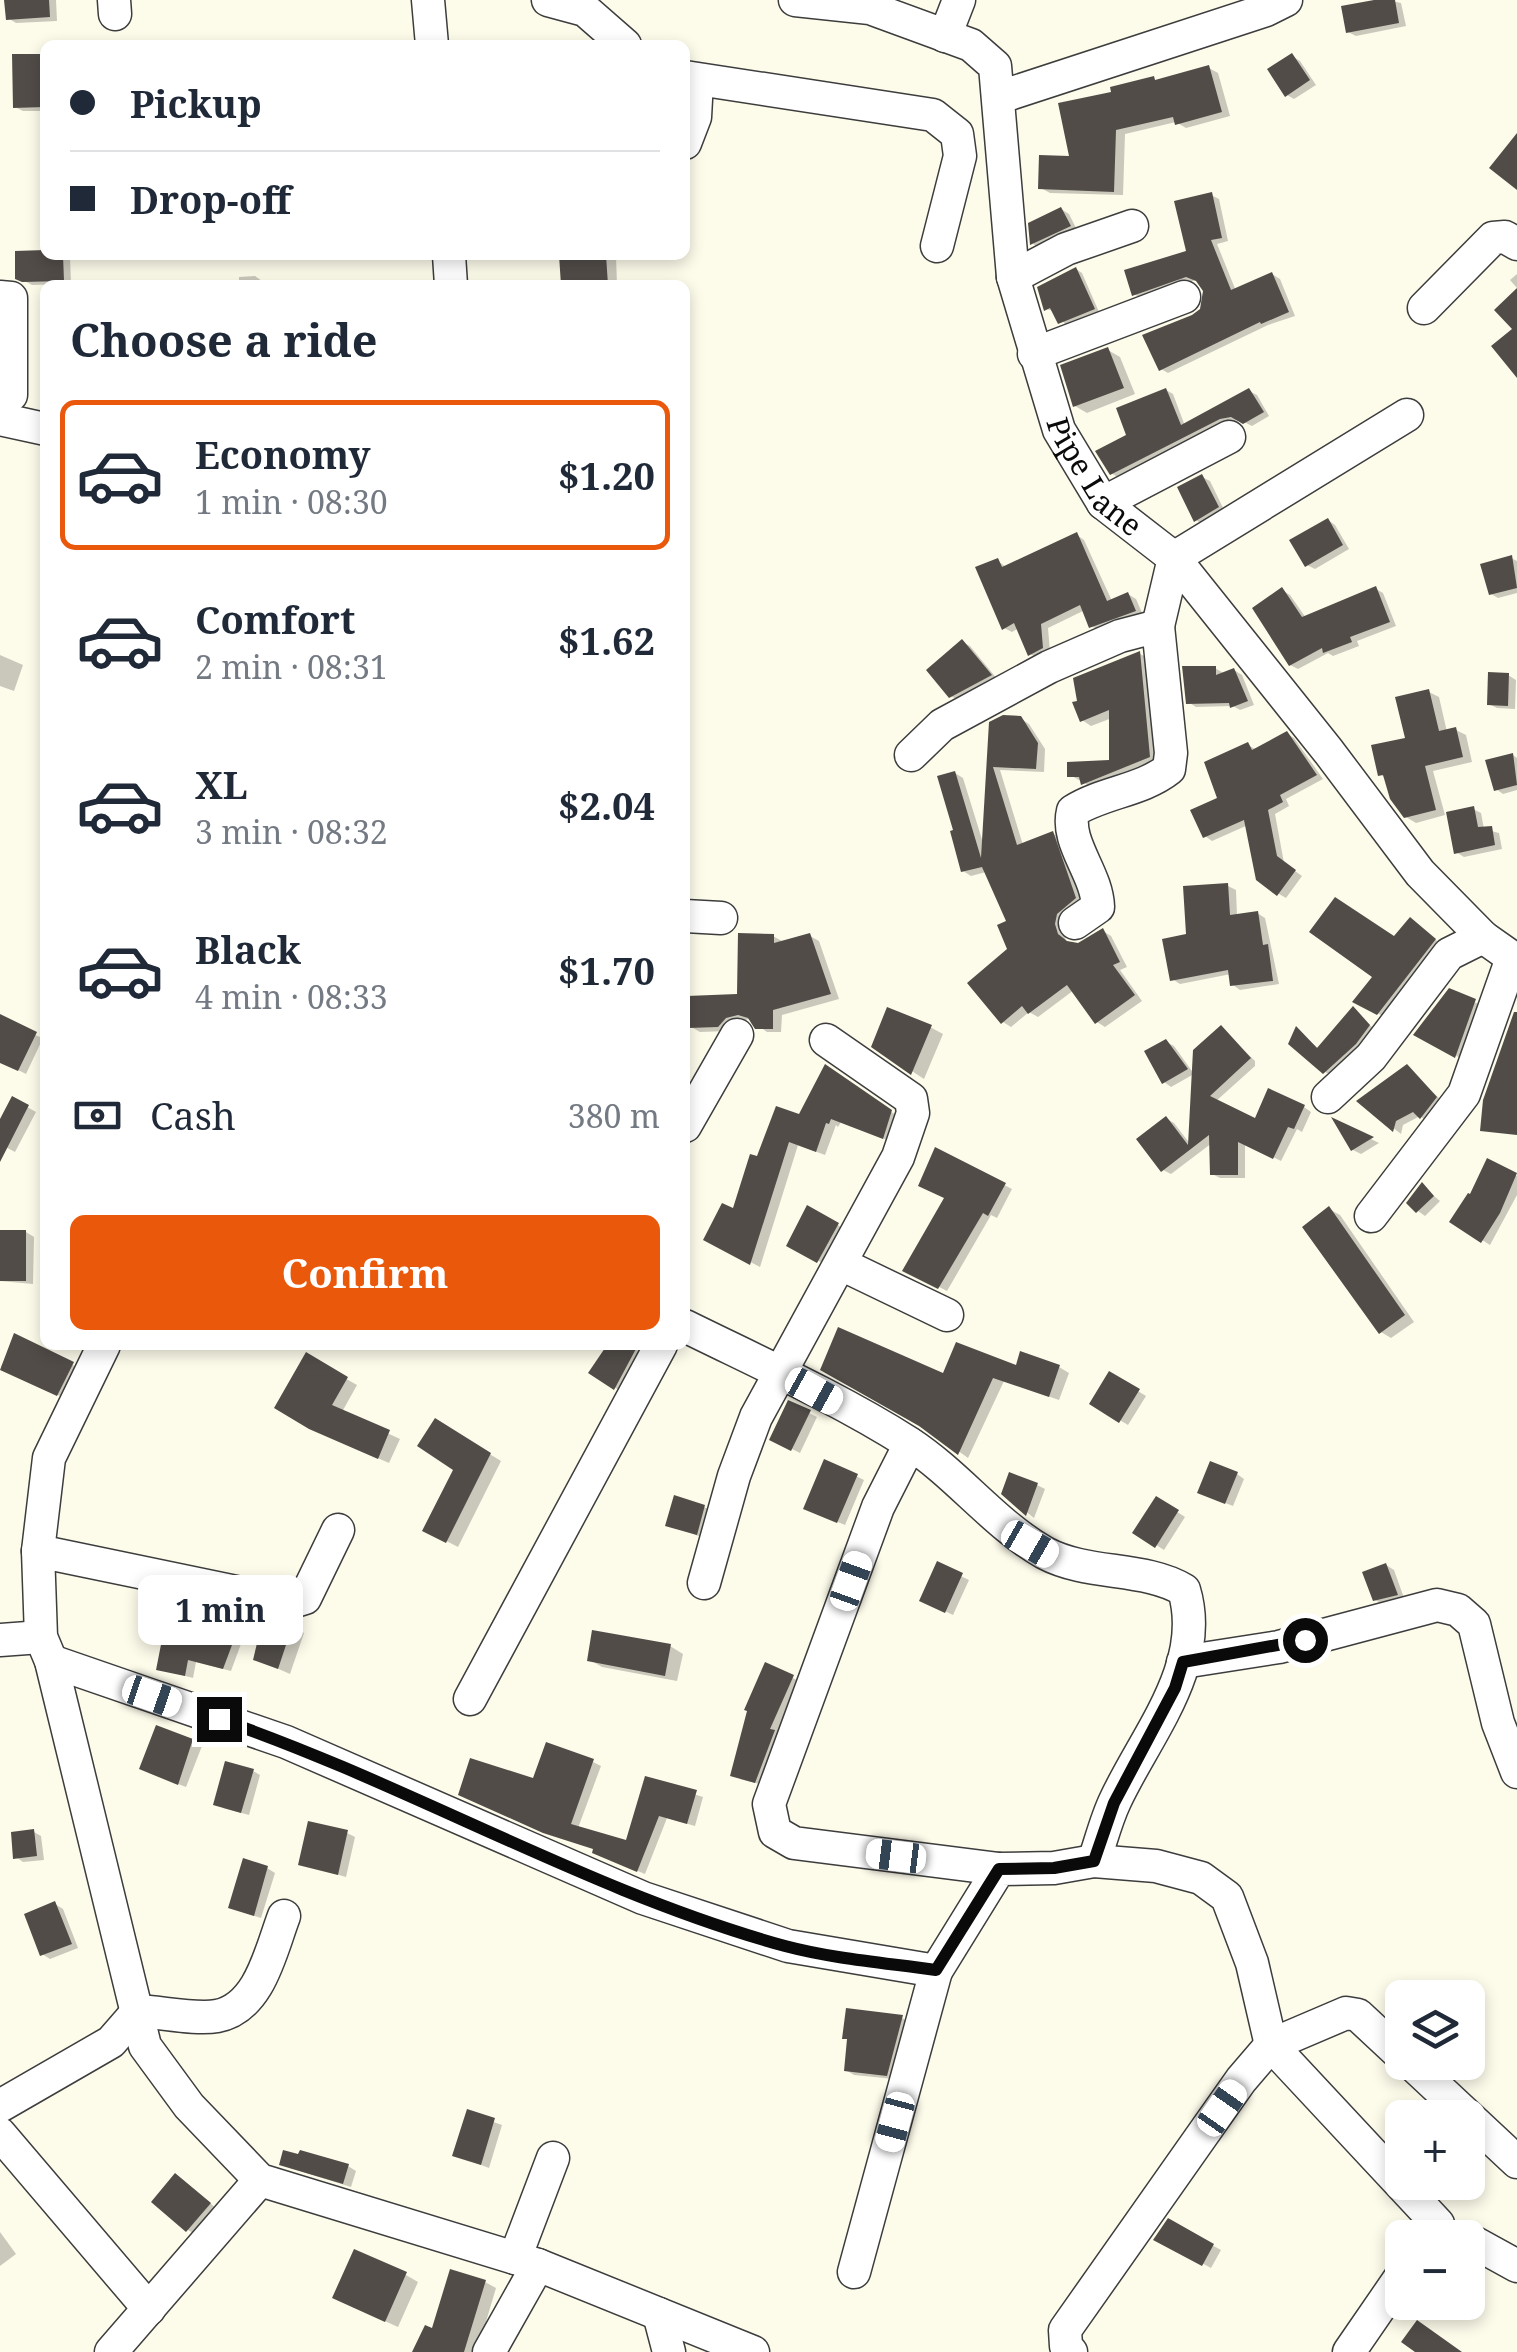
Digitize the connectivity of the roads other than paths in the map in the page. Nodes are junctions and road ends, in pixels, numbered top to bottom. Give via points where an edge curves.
1 (428, 0) edge
2 (548, 0) edge
3 (795, 0) edge
4 (959, 0) edge
5 (1286, 0) edge
6 (872, 4) edge
7 (945, 36) junction
8 (432, 40) edge
9 (619, 40) edge
10 (691, 79) edge
11 (1000, 97) junction
12 (690, 130) edge
13 (1132, 226) dead end
14 (1517, 244) edge
15 (937, 246) dead end
16 (1013, 277) junction
17 (0, 296) edge
18 (1184, 297) dead end
19 (1424, 308) dead end
20 (1034, 354) junction
21 (6, 407) edge
22 (1407, 415) dead end
23 (40, 425) edge
24 (1230, 437) dead end
25 (1103, 503) junction
26 (1174, 558) junction
27 (1158, 626) junction
28 (911, 756) dead end
29 (690, 916) edge
30 (721, 918) dead end
31 (1076, 923) dead end
32 (1482, 938) junction
33 (1515, 959) edge
34 (737, 1035) dead end
35 (826, 1040) dead end
36 (1328, 1097) dead end
37 (690, 1114) edge
38 (1371, 1216) dead end
39 (840, 1264) junction
40 (947, 1314) dead end
41 (690, 1328) edge
42 (102, 1350) edge
43 (658, 1350) edge
44 (781, 1374) junction
45 (910, 1444) junction
46 (338, 1530) dead end
47 (38, 1552) junction
48 (704, 1583) dead end
49 (0, 1640) edge
50 (46, 1649) junction
51 (1183, 1662) junction
52 (470, 1699) dead end
53 (1517, 1772) edge
54 (1094, 1861) junction
55 (999, 1869) junction
56 (284, 1916) dead end
57 (936, 1970) junction
58 (138, 2011) junction
59 (1385, 2040) edge
60 (1271, 2046) junction
61 (1429, 2080) edge
62 (0, 2106) edge
63 (0, 2134) edge
64 (552, 2158) dead end
65 (1517, 2162) edge
66 (260, 2180) junction
67 (1435, 2220) edge
68 (1485, 2251) edge
69 (527, 2262) junction
70 (1517, 2266) edge
71 (854, 2272) dead end
72 (1385, 2300) edge
73 (149, 2309) junction
74 (659, 2314) junction
75 (111, 2352) edge
76 (489, 2352) edge
77 (669, 2352) edge
78 (753, 2352) edge
79 (1071, 2352) edge
80 (1349, 2352) edge

1 - 8 street
2 - 9 street via 584,10
3 - 6 street, Pipe Lane
4 - 7 street
5 - 11 street
6 - 7 street, Pipe Lane
7 - 11 street, Pipe Lane via 971,45 995,66
10 - 12 street
10 - 15 street via 933,115 956,134 960,156
11 - 16 street, Pipe Lane
13 - 16 street
14 - 19 street via 1492,238
16 - 20 street, Pipe Lane
17 - 21 street via 11,298
18 - 20 street
20 - 25 street, Pipe Lane via 1059,430
21 - 23 street
22 - 26 street
24 - 25 street
25 - 26 street, Pipe Lane
26 - 27 street
26 - 32 street, Pipe Lane via 1420,873
27 - 28 street via 1049,667 942,725
27 - 31 street via 1168,769 1073,810 1069,826 1098,907
29 - 30 street
32 - 33 street, Pipe Lane
32 - 36 street via 1449,954 1370,1057
33 - 38 street via 1464,1094
34 - 37 street
35 - 39 street via 911,1099 913,1113 898,1157
39 - 40 street
39 - 44 street
41 - 44 street
42 - 47 street via 48,1458
43 - 52 street
44 - 45 street
44 - 48 street via 734,1476
45 - 51 street via 1011,1532 1050,1556 1168,1580 1184,1590 1190,1639
45 - 55 street via 878,1506 769,1804 775,1832 794,1843
46 - 47 street via 305,1598 289,1603
47 - 50 street
49 - 50 street
50 - 57 street via 286,1742 643,1898 788,1946
50 - 58 street
51 - 53 street via 1279,1646 1436,1606 1458,1610 1474,1624
51 - 54 street via 1114,1803
54 - 55 street
54 - 60 street via 1201,1878 1227,1897 1252,1962
55 - 57 street
56 - 58 street via 255,1990 238,2007 217,2016
57 - 71 street
58 - 62 street via 111,2042
58 - 66 street via 146,2046 189,2106
59 - 60 street via 1358,2015 1346,2013
60 - 67 street
60 - 79 street via 1065,2330
61 - 65 street
63 - 73 street
64 - 69 street
66 - 69 street
66 - 73 street
68 - 70 street
69 - 74 street
69 - 76 street
72 - 80 street
73 - 75 street
74 - 77 street
74 - 78 street

